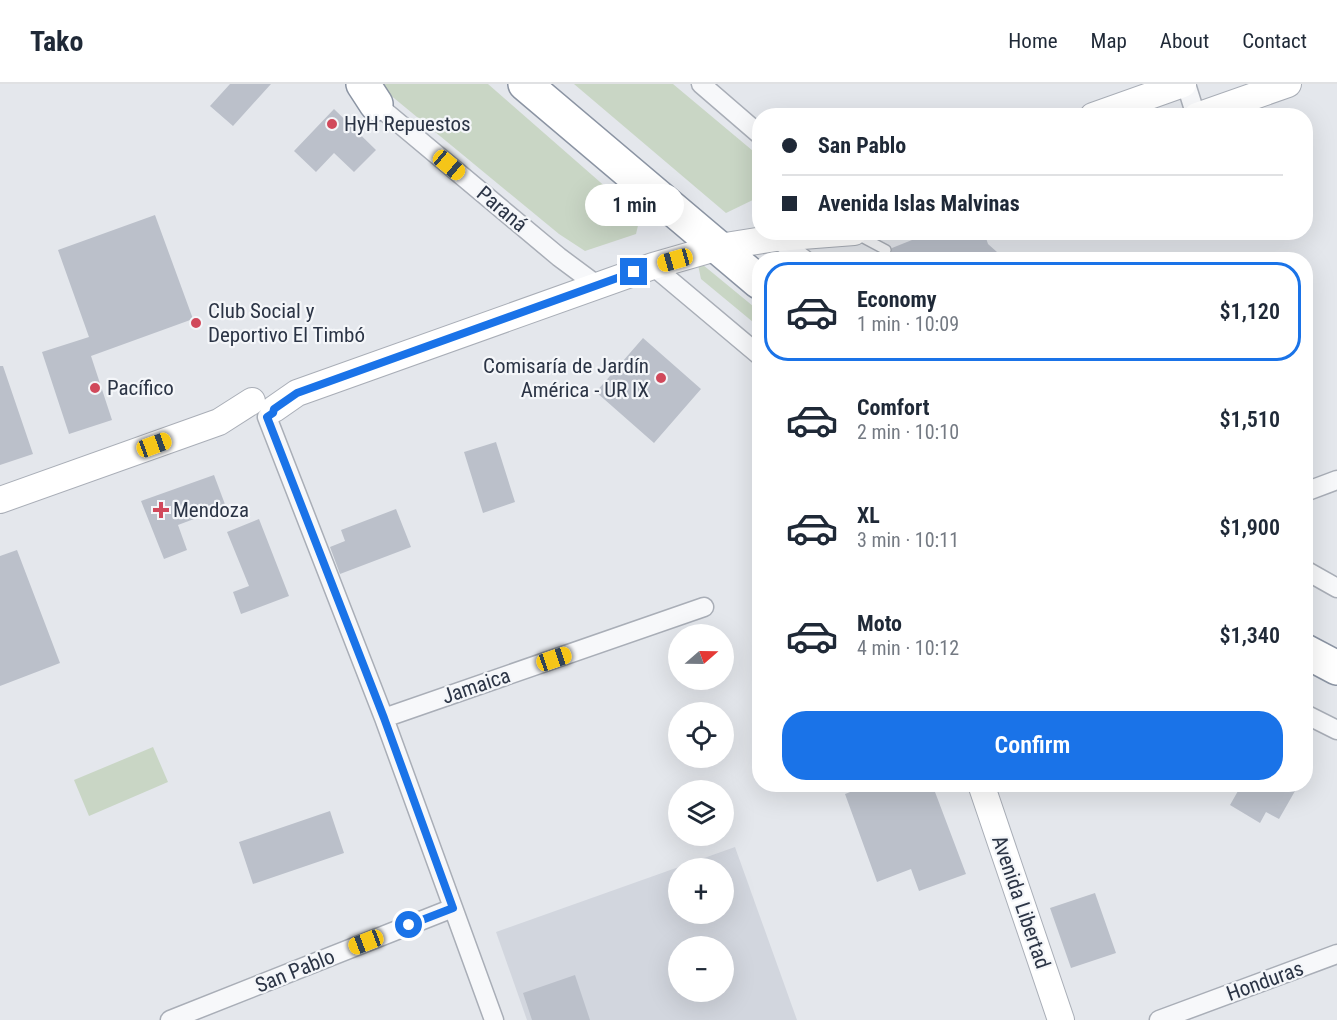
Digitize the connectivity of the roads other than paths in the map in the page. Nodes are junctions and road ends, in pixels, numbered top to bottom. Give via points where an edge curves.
1 (525, 84) edge
2 (701, 84) edge
3 (1184, 84) edge
4 (1288, 84) edge
5 (364, 91) edge
6 (1116, 108) edge
7 (1194, 108) edge
8 (1220, 108) edge
9 (752, 128) edge
10 (755, 240) edge
11 (786, 240) edge
12 (868, 240) edge
13 (718, 247) junction
14 (886, 250) dead end
15 (797, 252) edge
16 (653, 266) junction
17 (752, 276) edge
18 (598, 286) junction
19 (752, 349) edge
20 (264, 408) junction
21 (1337, 480) edge
22 (1313, 489) edge
23 (0, 500) edge
24 (1313, 574) edge
25 (1337, 588) edge
26 (704, 607) dead end
27 (1313, 655) edge
28 (1337, 668) edge
29 (384, 718) junction
30 (1313, 718) edge
31 (1337, 730) edge
32 (984, 792) edge
33 (453, 908) junction
34 (1337, 954) edge
35 (170, 1020) edge
36 (494, 1020) edge
37 (1061, 1020) edge
38 (1159, 1020) edge

1 - 13 highway
2 - 9 street
3 - 6 main road
3 - 7 street
4 - 8 main road
5 - 18 street, Paraná
10 - 13 main road
11 - 15 street
12 - 14 lane
13 - 16 main road
13 - 17 highway
16 - 18 main road
16 - 19 street
18 - 20 main road
20 - 23 main road
20 - 29 street
21 - 22 street
24 - 25 street
26 - 29 street, Jamaica
27 - 28 highway
29 - 33 street
30 - 31 street
32 - 37 main road, Avenida Libertad
33 - 35 street, San Pablo
33 - 36 street
34 - 38 street, Honduras

